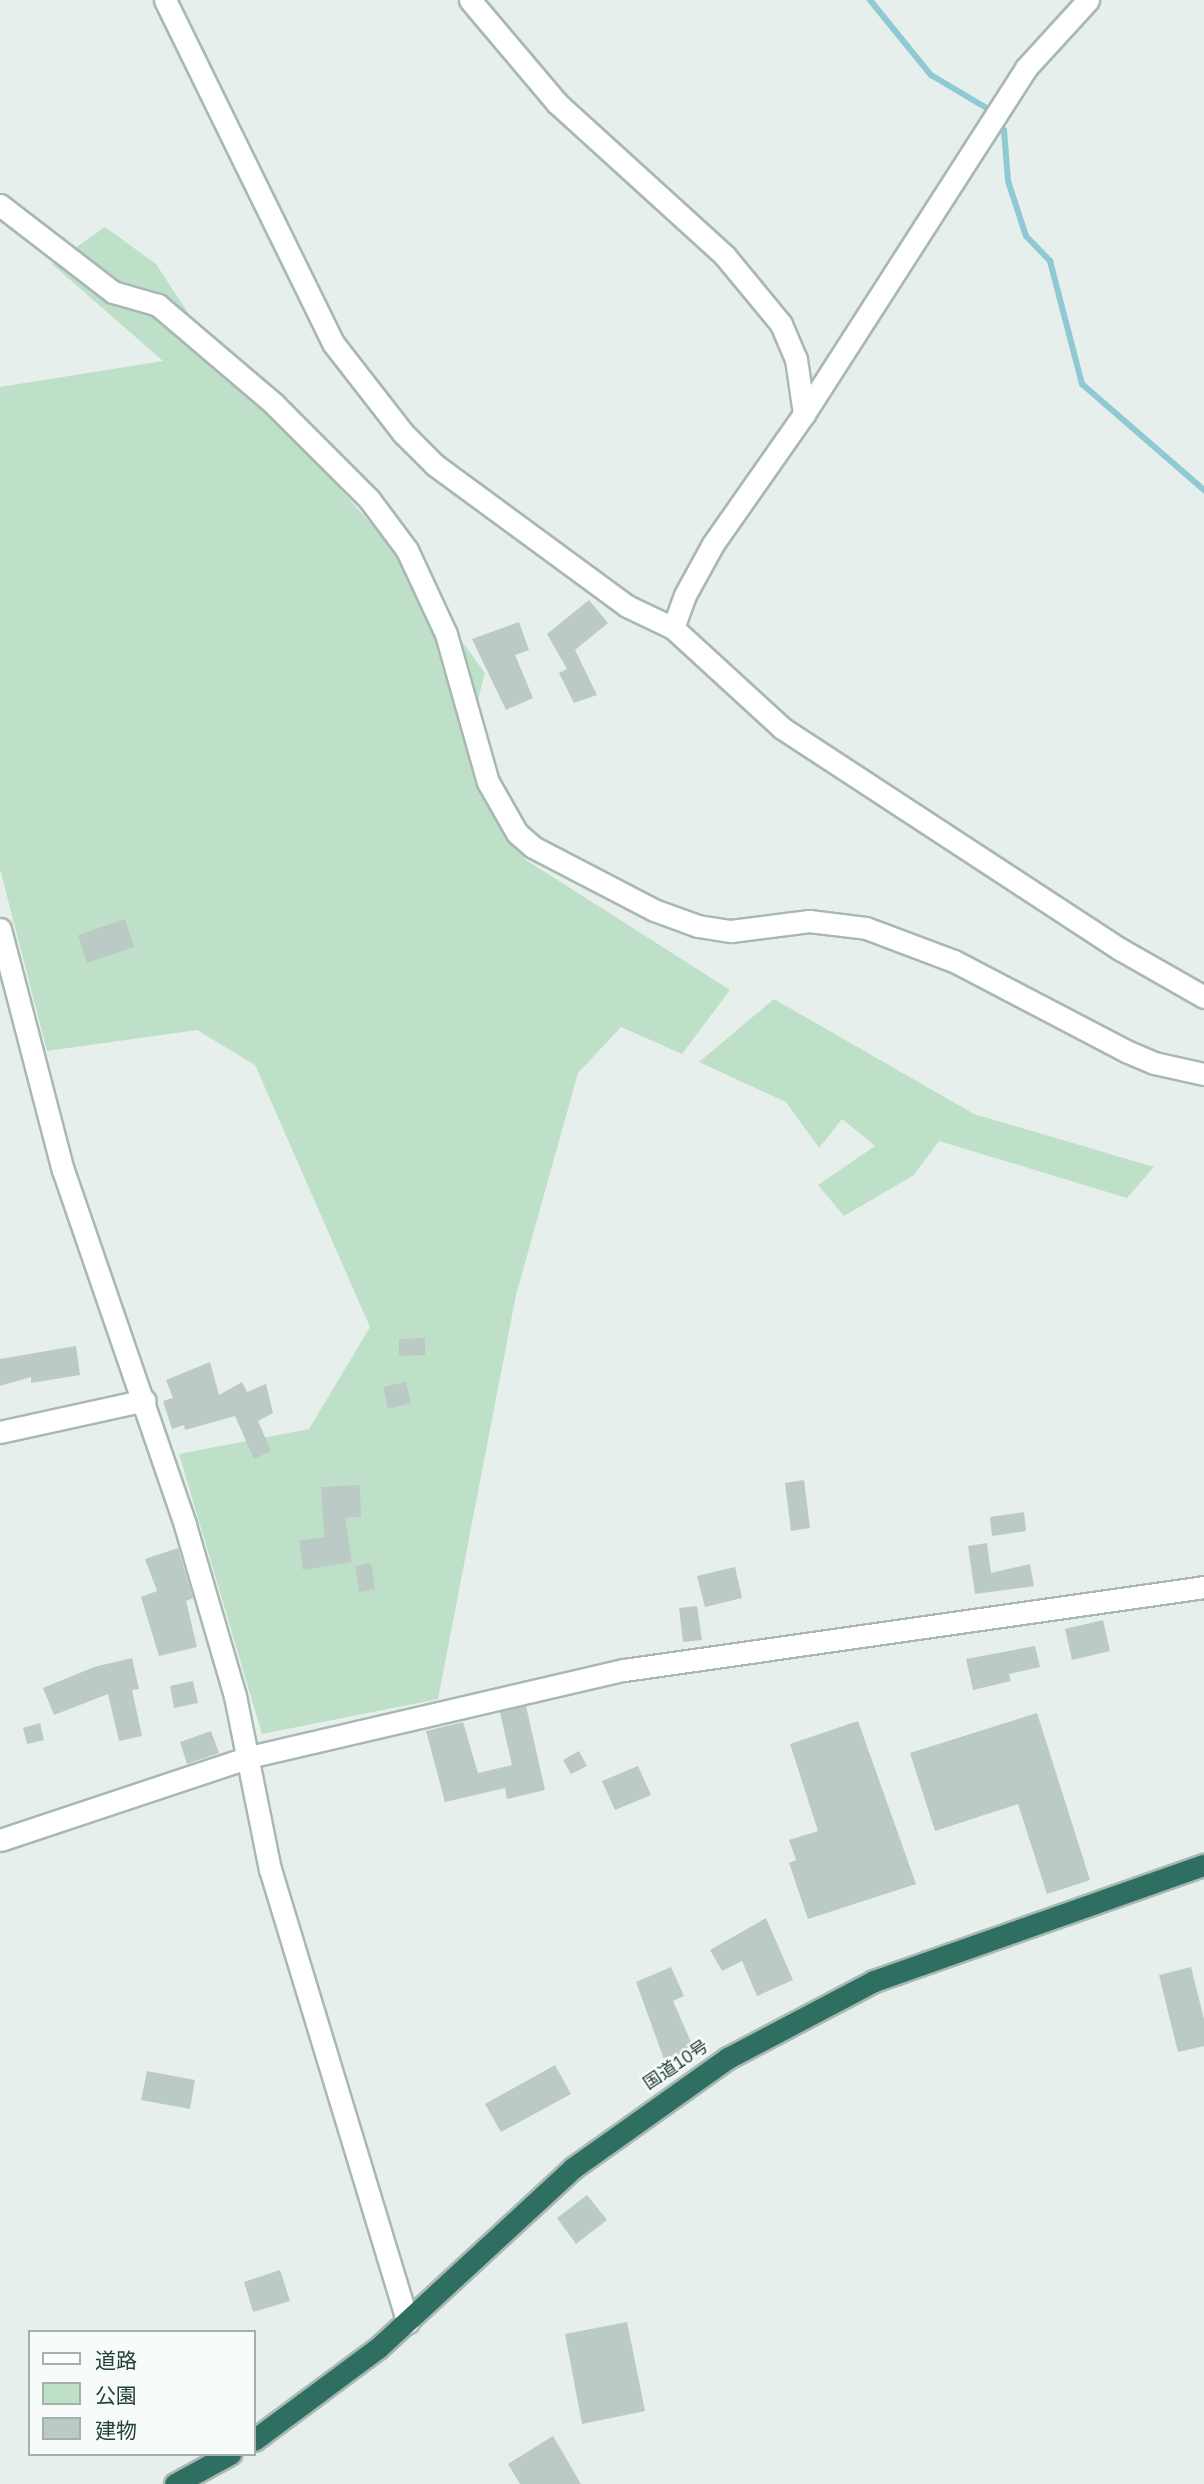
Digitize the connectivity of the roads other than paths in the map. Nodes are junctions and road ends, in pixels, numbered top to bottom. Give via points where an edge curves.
1 (165, 0) edge
2 (470, 0) edge
3 (1088, 0) edge
4 (0, 205) edge
5 (804, 414) junction
6 (674, 628) junction
7 (0, 929) edge
8 (1204, 997) edge
9 (1204, 1074) edge
10 (145, 1401) junction
11 (0, 1432) edge
12 (1204, 1587) edge
13 (249, 1757) junction
14 (0, 1840) edge
15 (1204, 1865) edge
16 (408, 2322) junction
17 (256, 2439) edge
18 (226, 2456) edge
19 (175, 2484) edge

1 - 6 street via 333,343 403,433 435,465 507,522 627,606
2 - 5 street via 557,103 724,256 781,324 796,359
3 - 5 street via 1026,68
4 - 9 street via 113,292 158,305 273,403 369,499 408,550 446,634 488,782 517,833 533,847 642,905 698,926 731,931 809,921 866,928 954,961 1126,1051 1154,1063
5 - 6 street via 713,544 685,595
6 - 8 street via 782,728 1108,942
7 - 10 street via 63,1170
10 - 11 street
10 - 13 street via 212,1617
12 - 13 street via 624,1670
13 - 14 street
13 - 16 street via 270,1869
15 - 16 highway, 国道10号 via 940,1954 874,1980 776,2030 691,2081 573,2168
16 - 17 highway, 国道10号 via 334,2385
18 - 19 highway

